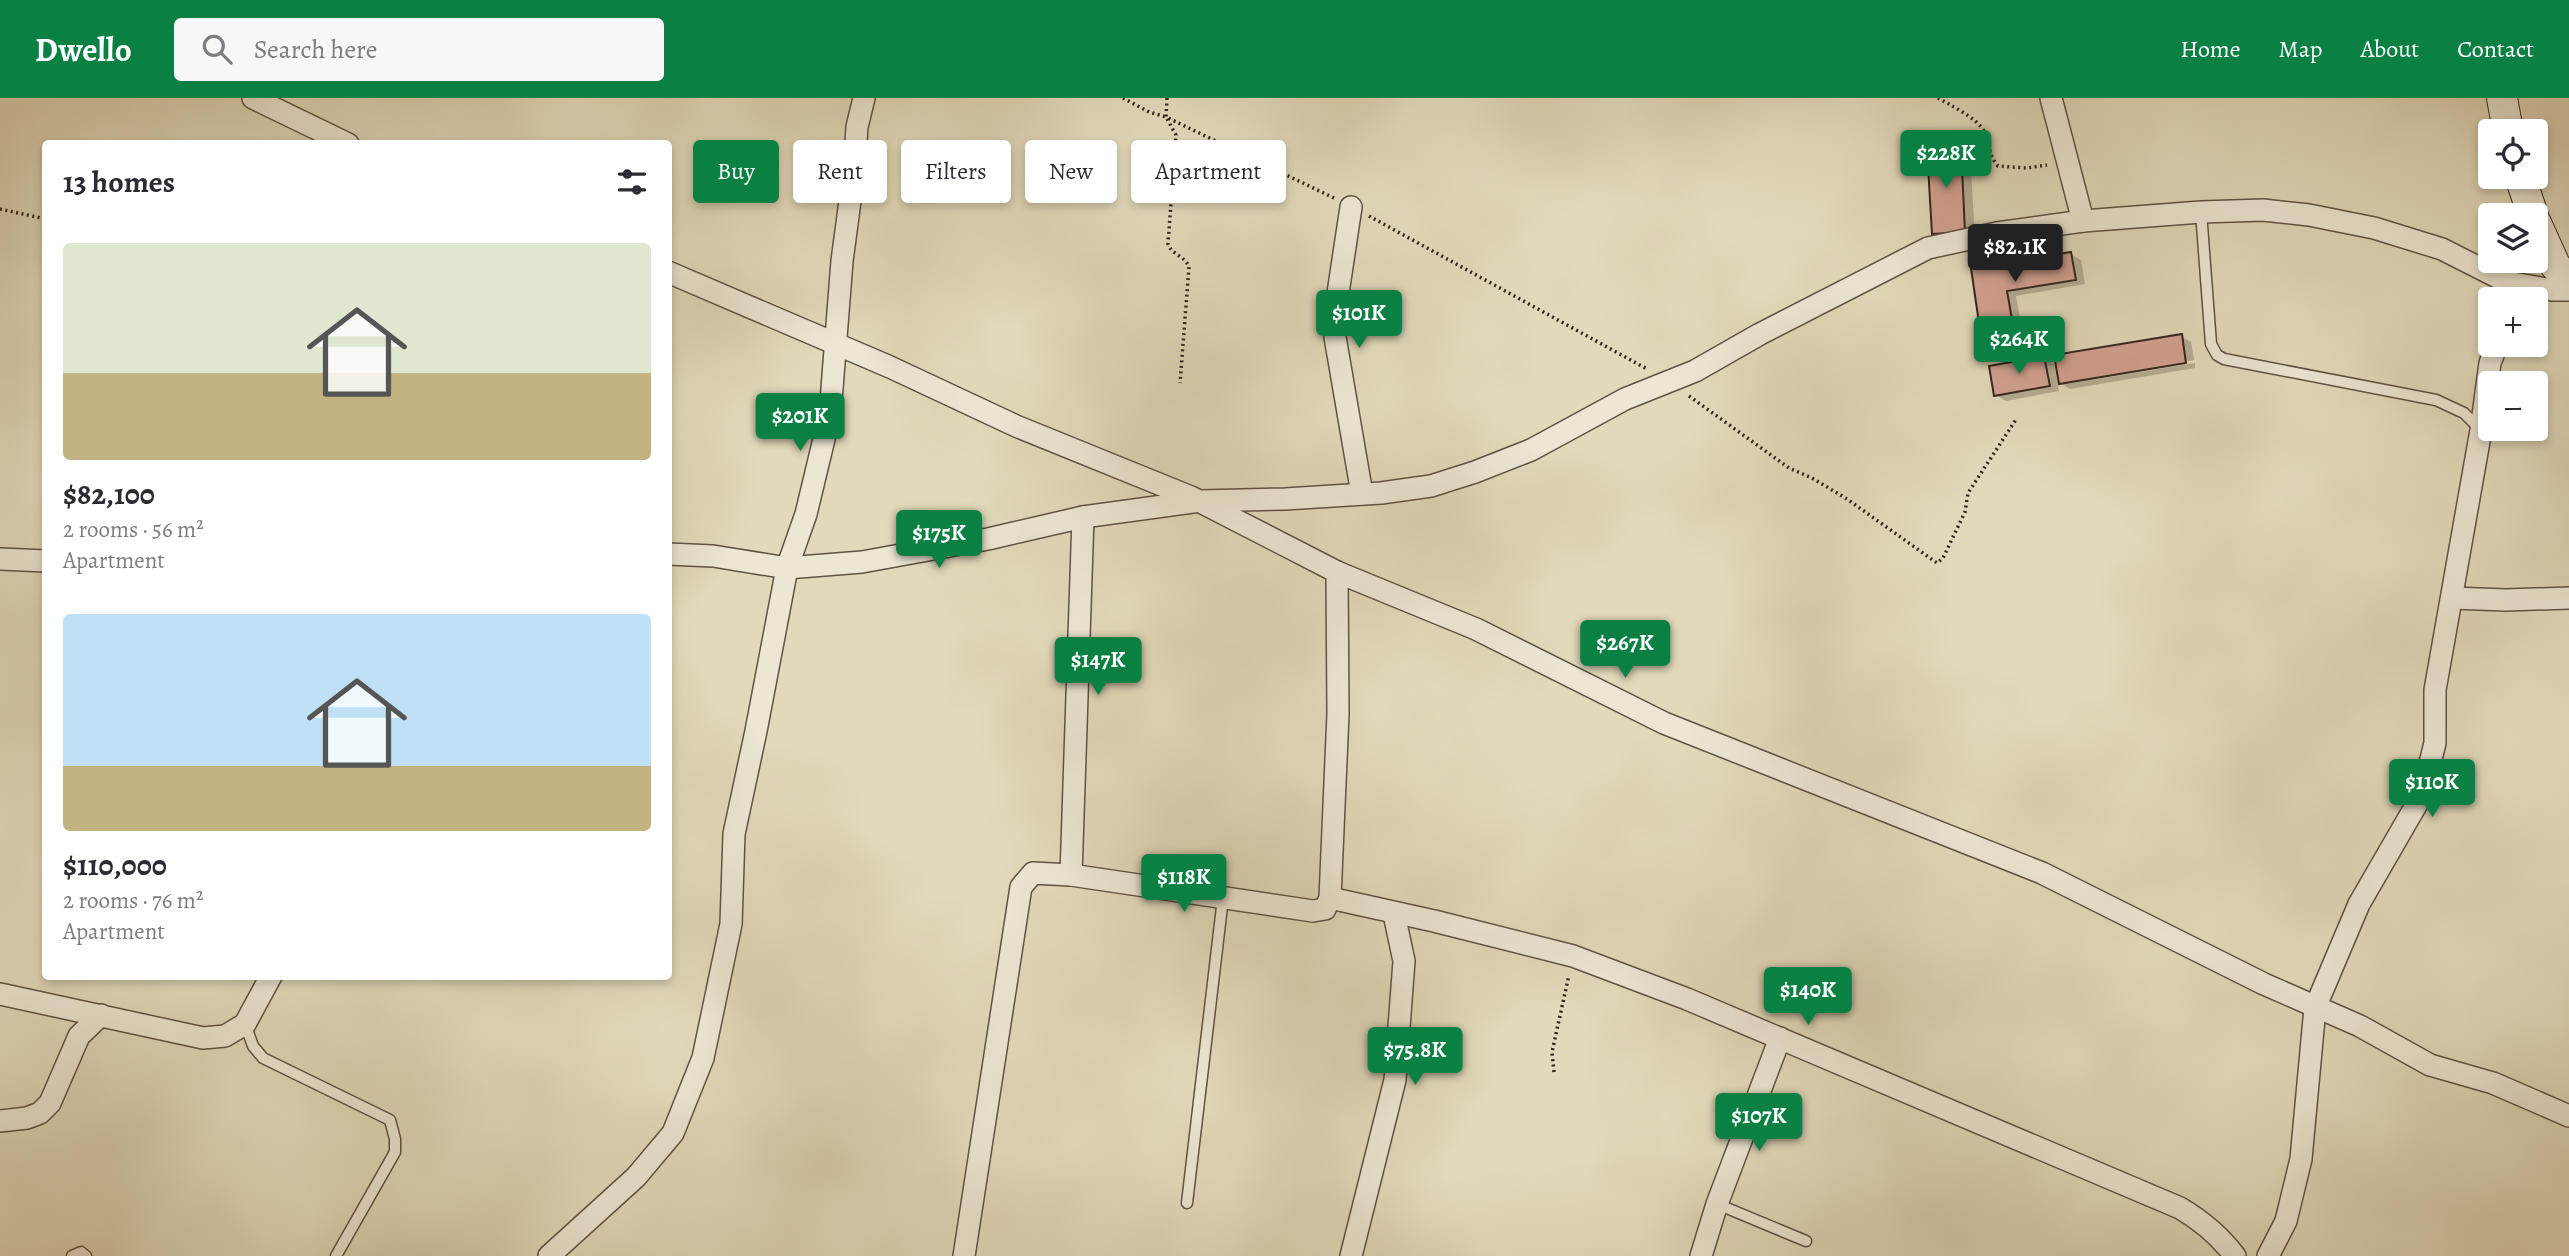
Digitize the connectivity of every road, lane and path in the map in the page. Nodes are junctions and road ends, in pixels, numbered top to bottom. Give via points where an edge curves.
1 (253, 98) edge
2 (864, 98) edge
3 (1123, 98) edge
4 (1167, 98) edge
5 (1938, 98) edge
6 (2051, 98) edge
7 (2502, 98) edge
8 (1166, 117) junction
9 (2506, 119) edge
10 (340, 140) edge
11 (2067, 162) junction
12 (1351, 206) junction
13 (0, 209) edge
14 (2201, 212) junction
15 (42, 218) edge
16 (2083, 220) junction
17 (2548, 250) edge
18 (672, 274) edge
19 (2569, 283) edge
20 (2517, 287) edge
21 (2569, 290) edge
22 (2548, 291) edge
23 (836, 344) junction
24 (1669, 381) junction
25 (1180, 383) dead end
26 (2017, 418) dead end
27 (2478, 427) edge
28 (2479, 441) edge
29 (1362, 494) junction
30 (1200, 501) junction
31 (1083, 517) junction
32 (672, 554) edge
33 (0, 559) edge
34 (42, 561) edge
35 (787, 568) junction
36 (1337, 572) junction
37 (2452, 598) junction
38 (2569, 598) edge
39 (1071, 876) junction
40 (1223, 898) junction
41 (1330, 898) junction
42 (1394, 914) junction
43 (1573, 956) junction
44 (269, 980) edge
45 (0, 994) edge
46 (2315, 1008) junction
47 (101, 1015) junction
48 (245, 1024) junction
49 (1780, 1038) junction
50 (1554, 1072) dead end
51 (2569, 1116) edge
52 (0, 1121) edge
53 (1187, 1203) dead end
54 (1717, 1204) junction
55 (1806, 1241) dead end
56 (72, 1256) edge
57 (86, 1256) edge
58 (337, 1256) edge
59 (549, 1256) edge
60 (964, 1256) edge
61 (1352, 1256) edge
62 (1701, 1256) edge
63 (2235, 1256) edge
64 (2268, 1256) edge

1 - 10 street
2 - 23 street via 844,239
3 - 8 path
4 - 8 path
5 - 11 path via 1983,129 1990,156 1998,166 2027,168
6 - 11 street
7 - 9 street
8 - 12 path
8 - 25 path via 1176,135 1168,244 1189,267
11 - 16 street
12 - 24 path
12 - 29 street via 1335,337
13 - 15 path
14 - 16 street
14 - 20 street via 2286,213 2374,228 2442,249
14 - 27 lane via 2211,344 2217,355 2436,400 2464,413
16 - 24 street via 1928,248
17 - 19 street
18 - 23 street
21 - 22 street
23 - 30 street via 1016,426
23 - 35 street via 826,438
24 - 26 path via 1789,468 1847,499 1937,563 1965,512 1968,493
24 - 29 street via 1625,399 1531,450 1475,472 1431,486
28 - 37 street
29 - 30 street
30 - 31 street
30 - 36 street
31 - 35 street via 895,557
31 - 39 street
32 - 35 street
33 - 34 street
35 - 59 street via 734,834 731,924 703,1058 673,1133 636,1177
36 - 41 street via 1338,714
36 - 46 street via 1476,629 1664,723 2042,873
37 - 38 street
37 - 46 street via 2435,690 2435,743 2422,795 2359,904
39 - 40 street
39 - 60 street via 1033,873 1021,887
40 - 41 street via 1313,911 1325,909
40 - 53 lane
41 - 42 street
42 - 43 street
42 - 61 street via 1404,961 1395,1080
43 - 49 street
43 - 50 path via 1552,1052
44 - 48 street
45 - 47 street
46 - 51 street via 2360,1026 2430,1065 2493,1083
46 - 64 street via 2301,1159 2286,1220
47 - 48 street via 203,1038 225,1036
47 - 52 street via 79,1036 50,1102 40,1113
48 - 58 lane via 263,1058 390,1120 395,1152
49 - 54 street
49 - 63 street via 2180,1208 2201,1220
54 - 55 lane
54 - 62 street
56 - 57 lane via 80,1252

